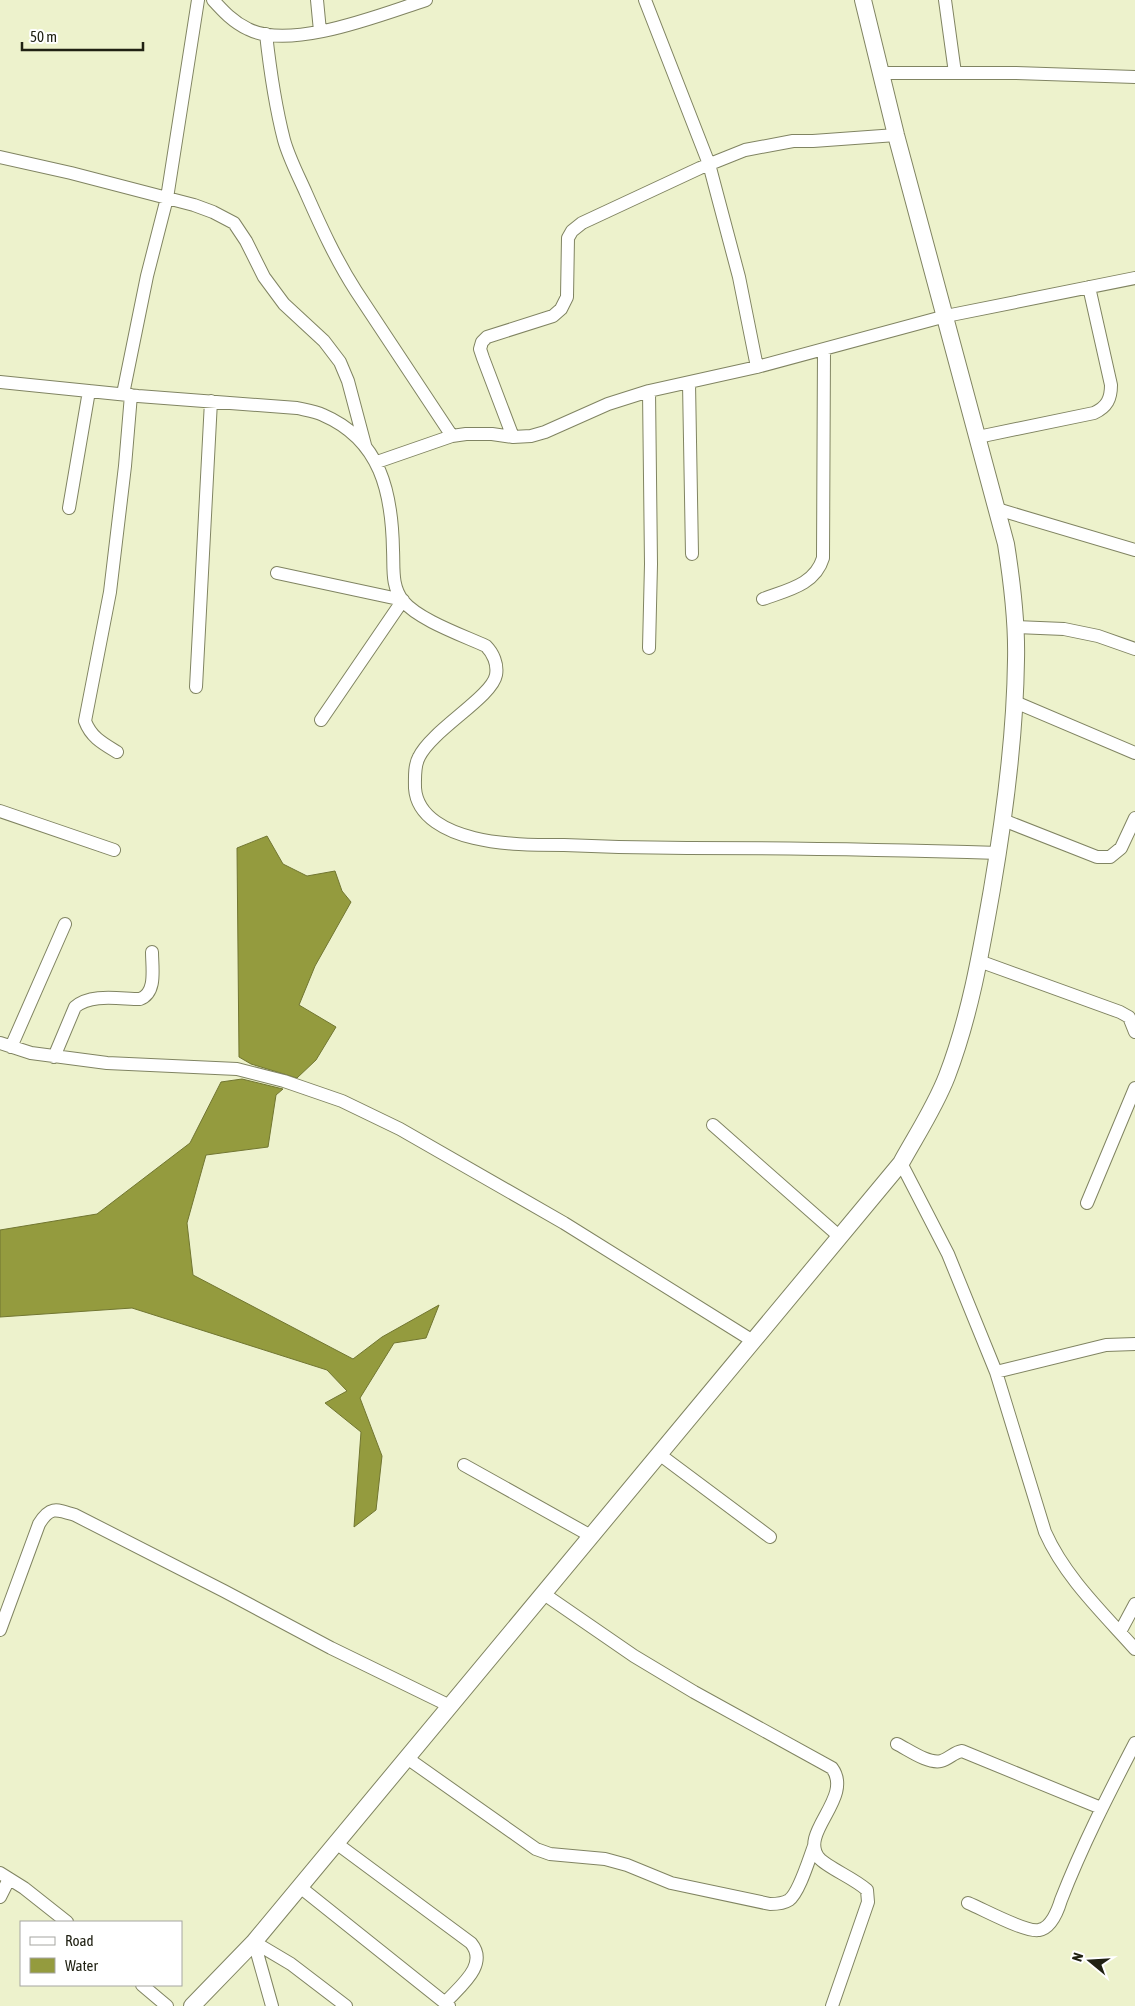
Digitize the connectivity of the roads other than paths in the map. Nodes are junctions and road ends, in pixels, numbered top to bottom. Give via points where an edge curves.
1 (198, 0) edge
2 (213, 0) edge
3 (317, 0) edge
4 (426, 0) edge
5 (645, 0) edge
6 (862, 0) edge
7 (945, 0) edge
8 (320, 31) junction
9 (266, 34) junction
10 (882, 73) junction
11 (955, 73) junction
12 (1135, 77) edge
13 (896, 135) junction
14 (0, 158) edge
15 (709, 164) junction
16 (167, 198) junction
17 (1135, 278) edge
18 (1089, 287) junction
19 (946, 316) junction
20 (824, 349) junction
21 (757, 367) junction
22 (0, 382) edge
23 (689, 383) junction
24 (89, 391) junction
25 (649, 391) junction
26 (127, 395) junction
27 (211, 401) junction
28 (452, 436) junction
29 (978, 437) junction
30 (513, 438) junction
31 (365, 446) junction
32 (377, 462) junction
33 (69, 508) dead end
34 (997, 509) junction
35 (1135, 550) edge
36 (692, 554) dead end
37 (278, 573) dead end
38 (403, 600) junction
39 (763, 600) dead end
40 (1014, 627) junction
41 (649, 648) dead end
42 (1135, 649) edge
43 (196, 686) dead end
44 (1015, 702) junction
45 (321, 720) dead end
46 (117, 752) dead end
47 (1135, 753) edge
48 (0, 811) edge
49 (1135, 818) edge
50 (1003, 820) junction
51 (114, 850) dead end
52 (999, 853) junction
53 (65, 924) dead end
54 (152, 952) dead end
55 (979, 961) junction
56 (1135, 1032) edge
57 (6, 1045) edge
58 (54, 1057) junction
59 (1135, 1088) edge
60 (713, 1125) dead end
61 (901, 1163) junction
62 (1088, 1203) dead end
63 (840, 1237) junction
64 (753, 1341) junction
65 (1135, 1344) edge
66 (996, 1372) junction
67 (659, 1454) junction
68 (464, 1465) dead end
69 (591, 1536) junction
70 (770, 1537) dead end
71 (544, 1594) junction
72 (1135, 1604) edge
73 (0, 1630) edge
74 (1120, 1632) junction
75 (1135, 1649) edge
76 (450, 1706) junction
77 (897, 1744) dead end
78 (1135, 1744) edge
79 (407, 1758) junction
80 (1101, 1808) junction
81 (336, 1843) junction
82 (814, 1846) junction
83 (5, 1876) edge
84 (300, 1887) junction
85 (0, 1897) edge
86 (968, 1903) dead end
87 (66, 1921) edge
88 (254, 1942) junction
89 (143, 1986) edge
90 (447, 2004) edge
91 (167, 2006) edge
92 (192, 2006) edge
93 (272, 2006) edge
94 (346, 2006) edge
95 (832, 2006) edge

1 - 16 street
2 - 9 street via 231,19 249,30
3 - 8 street
4 - 8 street
5 - 15 street
6 - 10 street
7 - 11 street
8 - 9 street via 293,36
9 - 28 street via 284,141 325,236 351,284
10 - 11 street
10 - 13 street
11 - 12 street
13 - 15 street via 781,142 745,150
13 - 19 street
14 - 16 street via 71,172
15 - 21 street via 739,277
15 - 30 street via 582,223 568,238 567,297 561,309 553,316 488,337 482,342 480,349
16 - 26 street via 146,276
16 - 31 street via 213,212 234,223 264,277 284,304 324,341 340,362
17 - 18 street
18 - 19 street
18 - 29 street via 1111,385 1111,394 1103,409
19 - 20 street
19 - 29 street
20 - 21 street
20 - 39 street via 823,558 820,569 809,580
21 - 23 street
22 - 24 street
23 - 25 street
23 - 36 street
24 - 26 street
24 - 33 street
25 - 30 street via 608,404 545,432
25 - 41 street
26 - 27 street
26 - 46 street via 125,466 110,592 85,721 96,740
27 - 31 street via 297,408 322,414
27 - 43 street
28 - 30 street via 479,433
28 - 32 street
29 - 34 street
31 - 32 street
32 - 38 street via 391,513 394,585
34 - 35 street
34 - 40 street via 1006,544
37 - 38 street
38 - 45 street
38 - 52 street via 417,613 486,646 495,660 496,675 489,688 429,741 418,758 415,791 421,807 434,822 451,830 474,838 531,844
40 - 42 street via 1064,629
40 - 44 street
44 - 47 street
44 - 50 street
48 - 51 street
49 - 50 street via 1121,848 1110,857 1097,857
50 - 52 street
52 - 55 street
53 - 57 street
54 - 58 street via 152,984 146,997 82,1001 75,1007
55 - 56 street via 1120,1012 1129,1017
55 - 61 street via 946,1077
57 - 58 street
58 - 64 street via 107,1063 237,1069 342,1101 400,1129 564,1223
59 - 62 street
60 - 63 street
61 - 63 street
61 - 66 street via 948,1254
63 - 64 street
64 - 67 street
65 - 66 street via 1106,1345
66 - 74 street via 1052,1548 1071,1577
67 - 69 street
67 - 70 street
68 - 69 street
69 - 71 street
71 - 76 street
71 - 82 street via 634,1656 832,1768 838,1782 836,1796
72 - 74 street
73 - 76 street via 39,1524 46,1513 63,1511
74 - 75 street
76 - 79 street
77 - 80 street via 934,1761 962,1751
78 - 80 street
79 - 81 street
79 - 82 street via 536,1849 573,1858 595,1857 612,1861 671,1883 780,1904 796,1891
80 - 86 street via 1048,1925 1040,1930 1029,1930
81 - 84 street
81 - 90 street via 472,1943 478,1957 476,1967
82 - 95 street via 818,1858 860,1882 867,1890 868,1902
83 - 85 street
83 - 87 street
84 - 88 street
84 - 90 street
88 - 92 street
88 - 93 street
88 - 94 street via 291,1964
89 - 91 street

